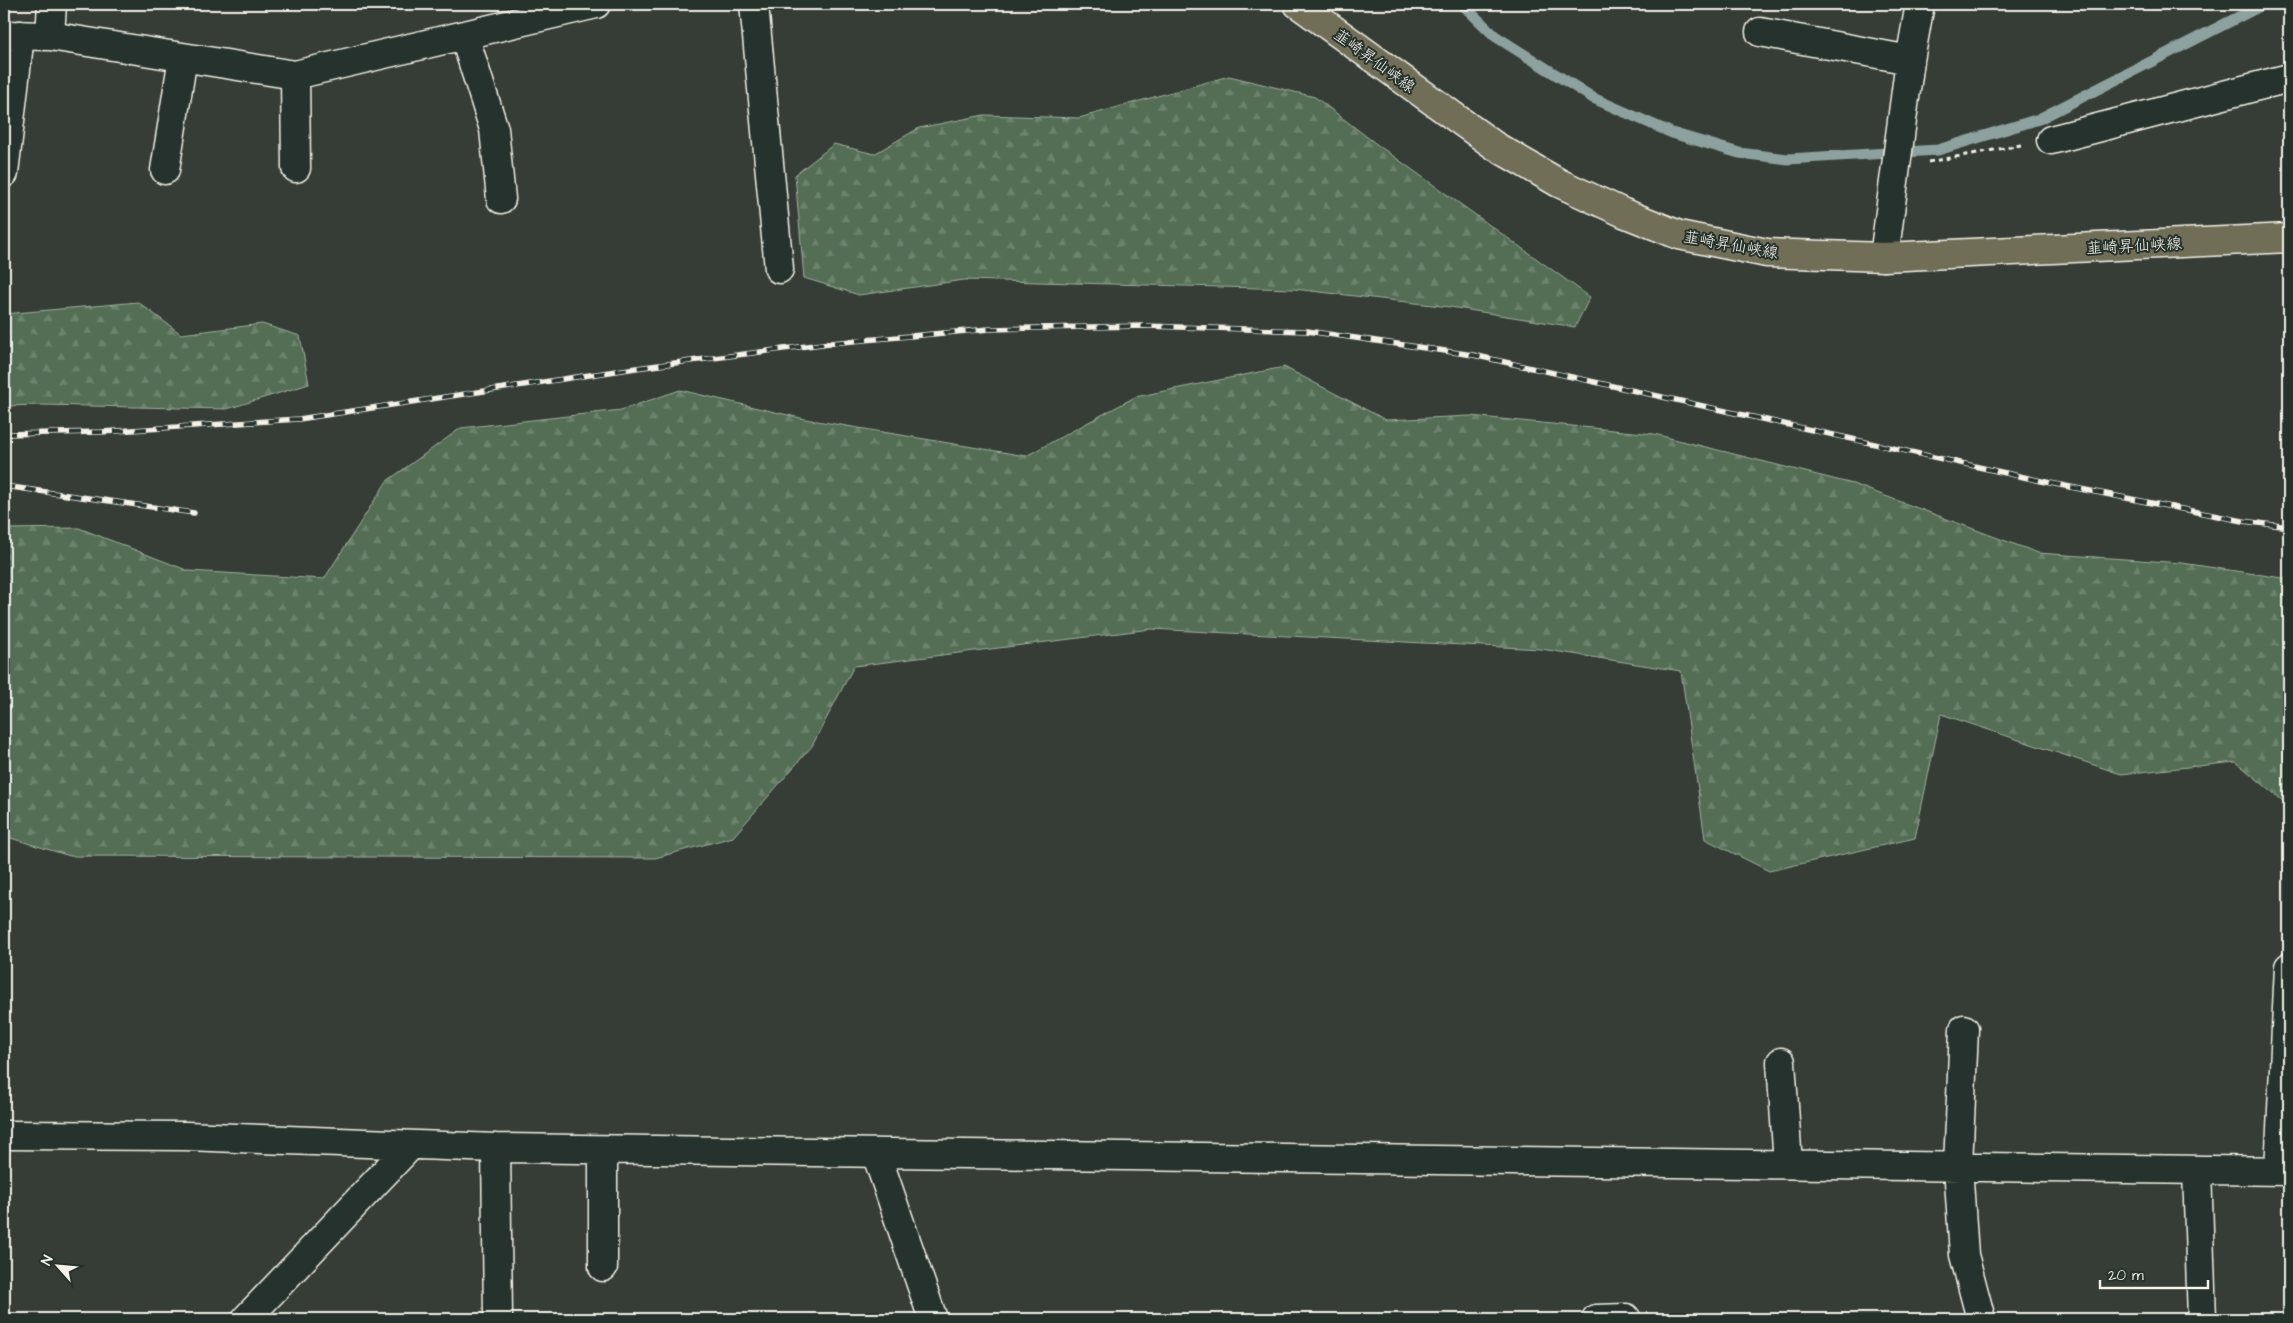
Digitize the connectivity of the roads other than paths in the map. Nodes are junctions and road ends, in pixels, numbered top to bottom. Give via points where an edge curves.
1 (52, 4) edge
2 (596, 4) edge
3 (754, 4) edge
4 (1298, 4) edge
5 (1920, 4) edge
6 (1760, 32) dead end
7 (12, 35) edge
8 (464, 35) junction
9 (50, 36) junction
10 (183, 57) junction
11 (1910, 60) junction
12 (295, 75) junction
13 (2289, 78) edge
14 (2051, 140) road end
15 (296, 168) dead end
16 (165, 170) dead end
17 (4, 173) edge
18 (501, 199) dead end
19 (2289, 238) edge
20 (1884, 257) junction
21 (779, 269) dead end
22 (2289, 967) edge
23 (1964, 1029) dead end
24 (1781, 1062) dead end
25 (4, 1134) edge
26 (411, 1145) junction
27 (496, 1148) junction
28 (603, 1150) junction
29 (876, 1153) junction
30 (1788, 1164) junction
31 (1958, 1166) junction
32 (2197, 1170) junction
33 (2284, 1171) edge
34 (603, 1267) dead end
35 (1626, 1318) dead end
36 (246, 1319) edge
37 (498, 1319) edge
38 (933, 1319) edge
39 (1596, 1319) edge
40 (1981, 1319) edge
41 (2202, 1319) edge

1 - 9 street
2 - 8 street
3 - 21 street
4 - 20 main road, 韮崎昇仙峡線 via 1495,146 1559,183 1624,213 1680,236 1767,253
5 - 11 street
6 - 11 street
7 - 9 street
7 - 17 street
8 - 12 street
8 - 18 street via 494,129
9 - 10 street
10 - 12 street
10 - 16 street
11 - 20 street
12 - 15 street
13 - 14 street
19 - 20 main road, 韮崎昇仙峡線
22 - 33 street
23 - 31 street
24 - 30 street
25 - 26 street via 186,1136
26 - 27 street
26 - 36 street
27 - 28 street
27 - 37 street
28 - 29 street
28 - 34 street
29 - 30 street
29 - 38 street
30 - 31 street
31 - 32 street
31 - 40 street via 1964,1255
32 - 33 street
32 - 41 street
35 - 39 street

